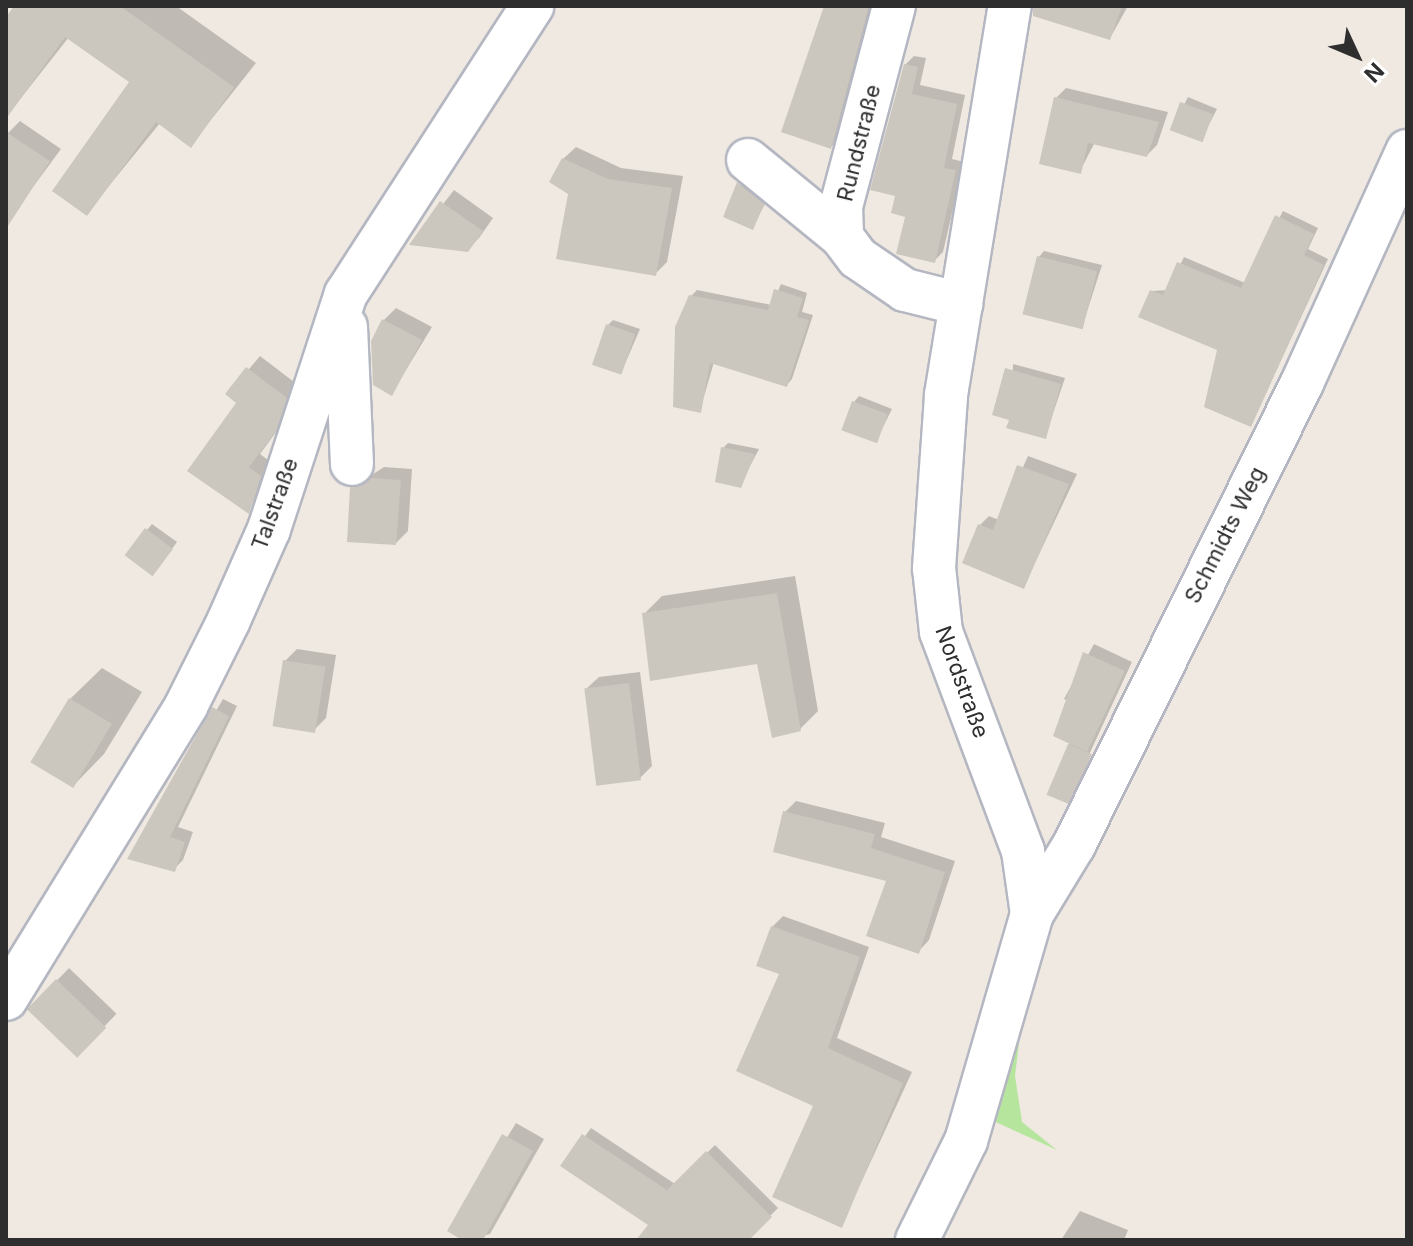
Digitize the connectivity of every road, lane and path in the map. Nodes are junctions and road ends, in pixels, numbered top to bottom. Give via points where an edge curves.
1 (532, 6) edge
2 (894, 6) edge
3 (1010, 6) edge
4 (1407, 151) edge
5 (748, 160) dead end
6 (842, 237) junction
7 (346, 294) junction
8 (961, 304) junction
9 (352, 464) dead end
10 (1032, 914) junction
11 (6, 999) edge
12 (917, 1240) edge

1 - 7 street, Talstraße
2 - 6 street, Rundstraße via 841,206
3 - 8 street, Nordstraße
4 - 10 street, Schmidts Weg via 1074,845
5 - 6 street
6 - 8 street via 858,258 905,290
7 - 9 street
7 - 11 street, Talstraße via 269,529 228,622 186,706
8 - 10 street, Nordstraße via 946,395 935,598 1023,851
10 - 12 street, Nordstraße via 971,1126

